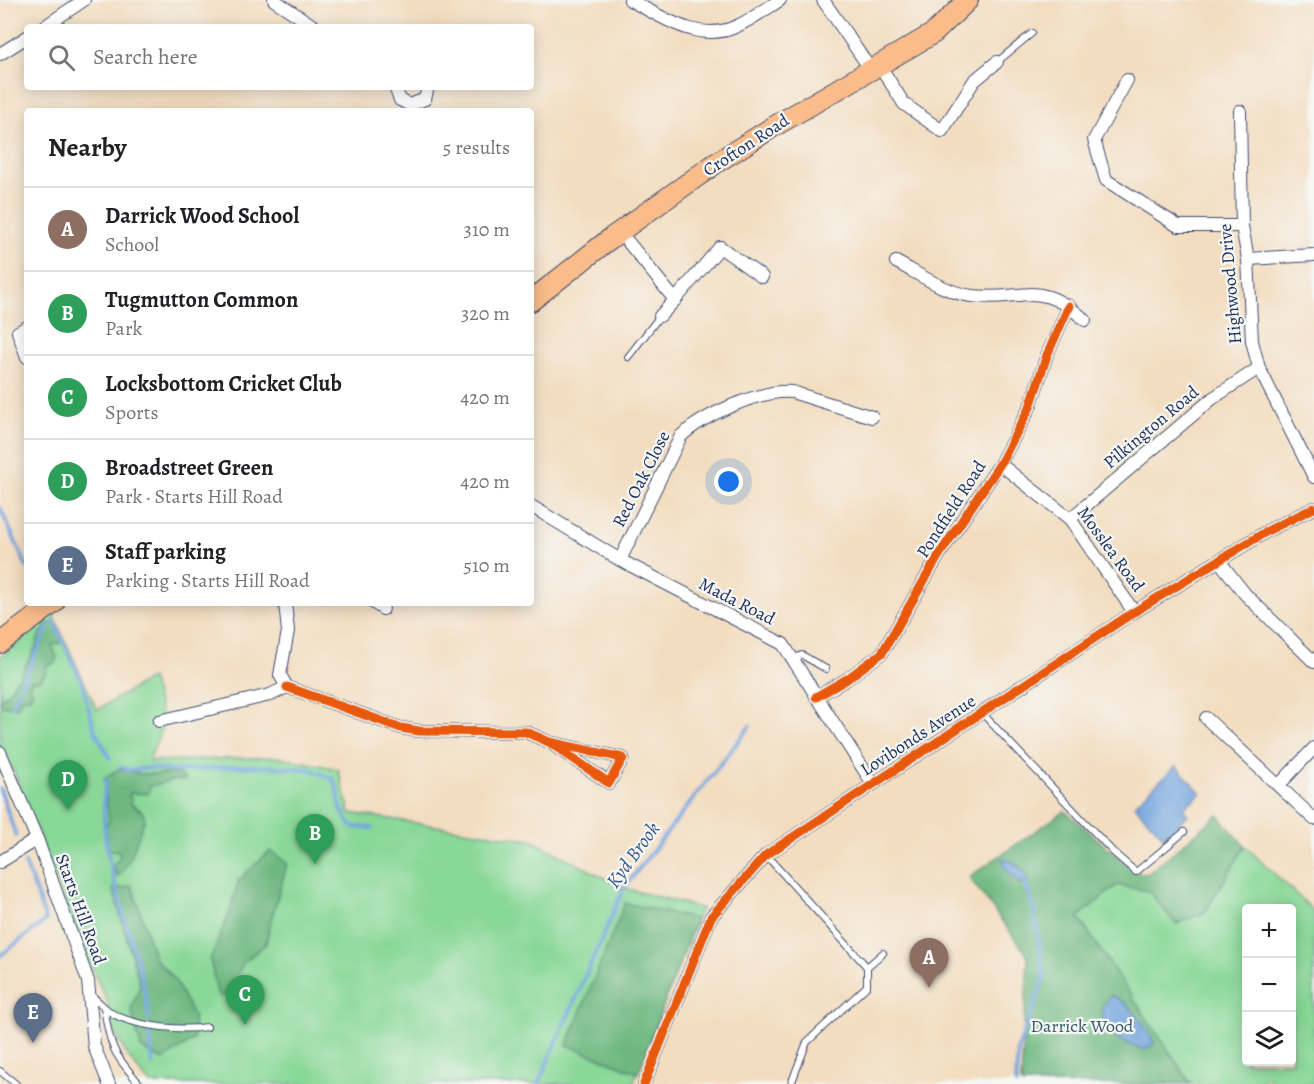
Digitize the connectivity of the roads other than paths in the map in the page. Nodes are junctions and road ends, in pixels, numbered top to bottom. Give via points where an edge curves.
1 (84, 0) edge
2 (274, 0) edge
3 (630, 0) edge
4 (780, 0) edge
5 (823, 0) edge
6 (968, 0) edge
7 (48, 24) edge
8 (310, 24) edge
9 (1032, 33) dead end
10 (24, 39) edge
11 (0, 54) edge
12 (997, 62) joint
13 (876, 68) junction
14 (1127, 80) dead end
15 (396, 90) edge
16 (427, 90) edge
17 (1240, 111) dead end
18 (1242, 226) junction
19 (620, 232) junction
20 (1314, 255) edge
21 (1248, 259) junction
22 (896, 262) dead end
23 (762, 277) dead end
24 (534, 299) edge
25 (675, 300) junction
26 (1069, 306) junction
27 (660, 316) joint
28 (1085, 320) dead end
29 (24, 329) edge
30 (24, 349) edge
31 (628, 357) dead end
32 (1259, 368) junction
33 (872, 417) dead end
34 (1000, 464) junction
35 (1314, 477) edge
36 (534, 508) edge
37 (1314, 508) edge
38 (1070, 519) junction
39 (620, 560) junction
40 (1220, 562) junction
41 (50, 606) edge
42 (285, 606) edge
43 (1134, 612) junction
44 (0, 643) edge
45 (793, 660) junction
46 (1314, 662) edge
47 (826, 669) dead end
48 (287, 687) junction
49 (816, 697) junction
50 (982, 713) junction
51 (1206, 718) dead end
52 (159, 721) dead end
53 (549, 742) junction
54 (1314, 748) edge
55 (0, 752) edge
56 (873, 784) junction
57 (1279, 785) junction
58 (1314, 819) edge
59 (1184, 832) dead end
60 (37, 839) junction
61 (766, 855) junction
62 (0, 862) edge
63 (883, 953) dead end
64 (867, 967) junction
65 (91, 995) junction
66 (104, 1007) junction
67 (207, 1027) dead end
68 (0, 1071) edge
69 (13, 1083) edge
70 (109, 1084) edge
71 (140, 1084) edge
72 (644, 1084) edge
73 (791, 1084) edge

1 - 7 street
2 - 8 street
3 - 4 street via 680,27 699,32 735,27
5 - 13 street
6 - 13 main road, Crofton Road via 933,33
9 - 12 lane
10 - 11 street
12 - 13 street via 974,81 942,131 904,104
13 - 19 main road, Crofton Road via 773,127
14 - 18 street via 1094,140 1106,180 1178,226
15 - 16 street via 400,100 410,105 425,99
17 - 18 street, Highwood Drive
18 - 21 street, Highwood Drive
19 - 24 main road, Crofton Road
19 - 25 street
20 - 21 street
21 - 32 street, Highwood Drive via 1252,341
22 - 26 street via 970,296 1050,296
23 - 25 street via 720,247
25 - 27 street
26 - 28 street
26 - 34 street, Pondfield Road via 1030,407
27 - 31 lane
29 - 30 street via 18,332
32 - 35 street, Highwood Drive
32 - 38 street, Pilkington Road via 1213,398
33 - 39 street, Red Oak Close via 778,391 695,424 681,436
34 - 38 street, Mosslea Road
34 - 49 street, Pondfield Road via 939,555 882,653
36 - 39 street, Mada Road
37 - 40 street, Lovibonds Avenue via 1269,530
38 - 43 street, Mosslea Road
39 - 45 street, Mada Road via 783,644
40 - 43 street, Lovibonds Avenue
40 - 46 street via 1245,594
41 - 44 main road
42 - 48 street via 288,631 280,675
43 - 50 street, Lovibonds Avenue
45 - 47 lane via 802,655
45 - 49 street, Mada Road
48 - 52 street
48 - 53 street via 401,728 526,732
49 - 56 street, Mada Road
50 - 56 street, Lovibonds Avenue
50 - 59 lane via 1113,853 1136,872
51 - 57 street
53 - 53 street via 623,758 609,783
54 - 57 street
55 - 60 street, Starts Hill Road
56 - 61 street, Lovibonds Avenue
57 - 58 street
60 - 62 street
60 - 65 street, Starts Hill Road
61 - 64 lane
61 - 72 street, Lovibonds Avenue via 711,917
63 - 64 lane
64 - 73 lane via 867,986 807,1042
65 - 66 lane
65 - 70 street, Starts Hill Road via 94,1046
66 - 67 lane via 133,1021
66 - 71 lane via 117,1059
68 - 69 lane

